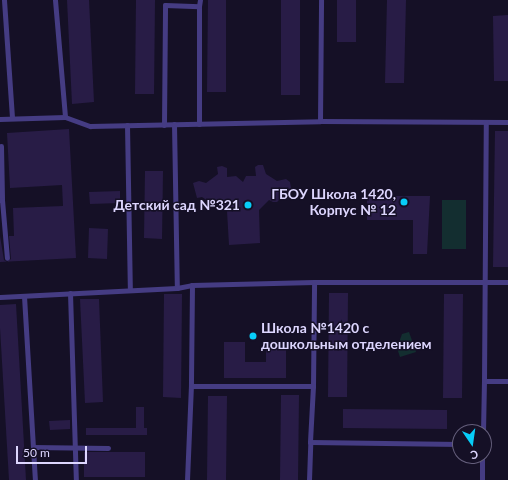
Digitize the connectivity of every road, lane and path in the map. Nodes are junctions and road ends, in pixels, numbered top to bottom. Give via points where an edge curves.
1 (4, 0) edge
2 (55, 0) edge
3 (200, 0) edge
4 (321, 0) edge
5 (199, 6) junction
6 (65, 117) junction
7 (12, 118) junction
8 (0, 119) edge
9 (320, 121) junction
10 (486, 122) junction
11 (508, 122) edge
12 (174, 124) junction
13 (199, 124) junction
14 (127, 125) junction
15 (164, 125) junction
16 (1, 146) edge
17 (1, 200) edge
18 (7, 258) dead end
19 (314, 282) junction
20 (486, 282) junction
21 (508, 282) edge
22 (192, 285) junction
23 (177, 288) junction
24 (130, 290) junction
25 (70, 293) junction
26 (24, 296) junction
27 (0, 297) edge
28 (484, 381) junction
29 (508, 381) edge
30 (191, 386) junction
31 (313, 386) junction
32 (483, 424) edge
33 (310, 442) junction
34 (452, 444) edge
35 (33, 447) junction
36 (76, 448) junction
37 (108, 448) dead end
38 (482, 464) edge
39 (35, 480) edge
40 (76, 480) edge
41 (187, 480) edge
42 (309, 480) edge
43 (482, 480) edge

1 - 7 lane
2 - 6 lane
3 - 5 lane
4 - 9 lane
5 - 13 lane
5 - 15 lane via 165,5
6 - 7 lane
6 - 14 lane via 90,126
7 - 8 lane
9 - 10 lane
9 - 13 lane
10 - 11 lane
10 - 20 lane
12 - 13 lane
12 - 15 lane
12 - 23 lane
14 - 15 lane
14 - 24 lane
16 - 17 lane
17 - 18 lane
19 - 20 lane
19 - 22 lane
19 - 31 lane
20 - 21 lane
20 - 28 lane
22 - 23 lane
22 - 30 lane
23 - 24 lane
24 - 25 lane
25 - 26 lane
25 - 36 lane
26 - 27 lane
26 - 35 lane
28 - 29 lane
28 - 32 lane
30 - 31 lane
30 - 41 lane
31 - 33 lane
33 - 34 lane
33 - 42 lane
35 - 36 lane
35 - 39 lane
36 - 37 lane
36 - 40 lane
38 - 43 lane

